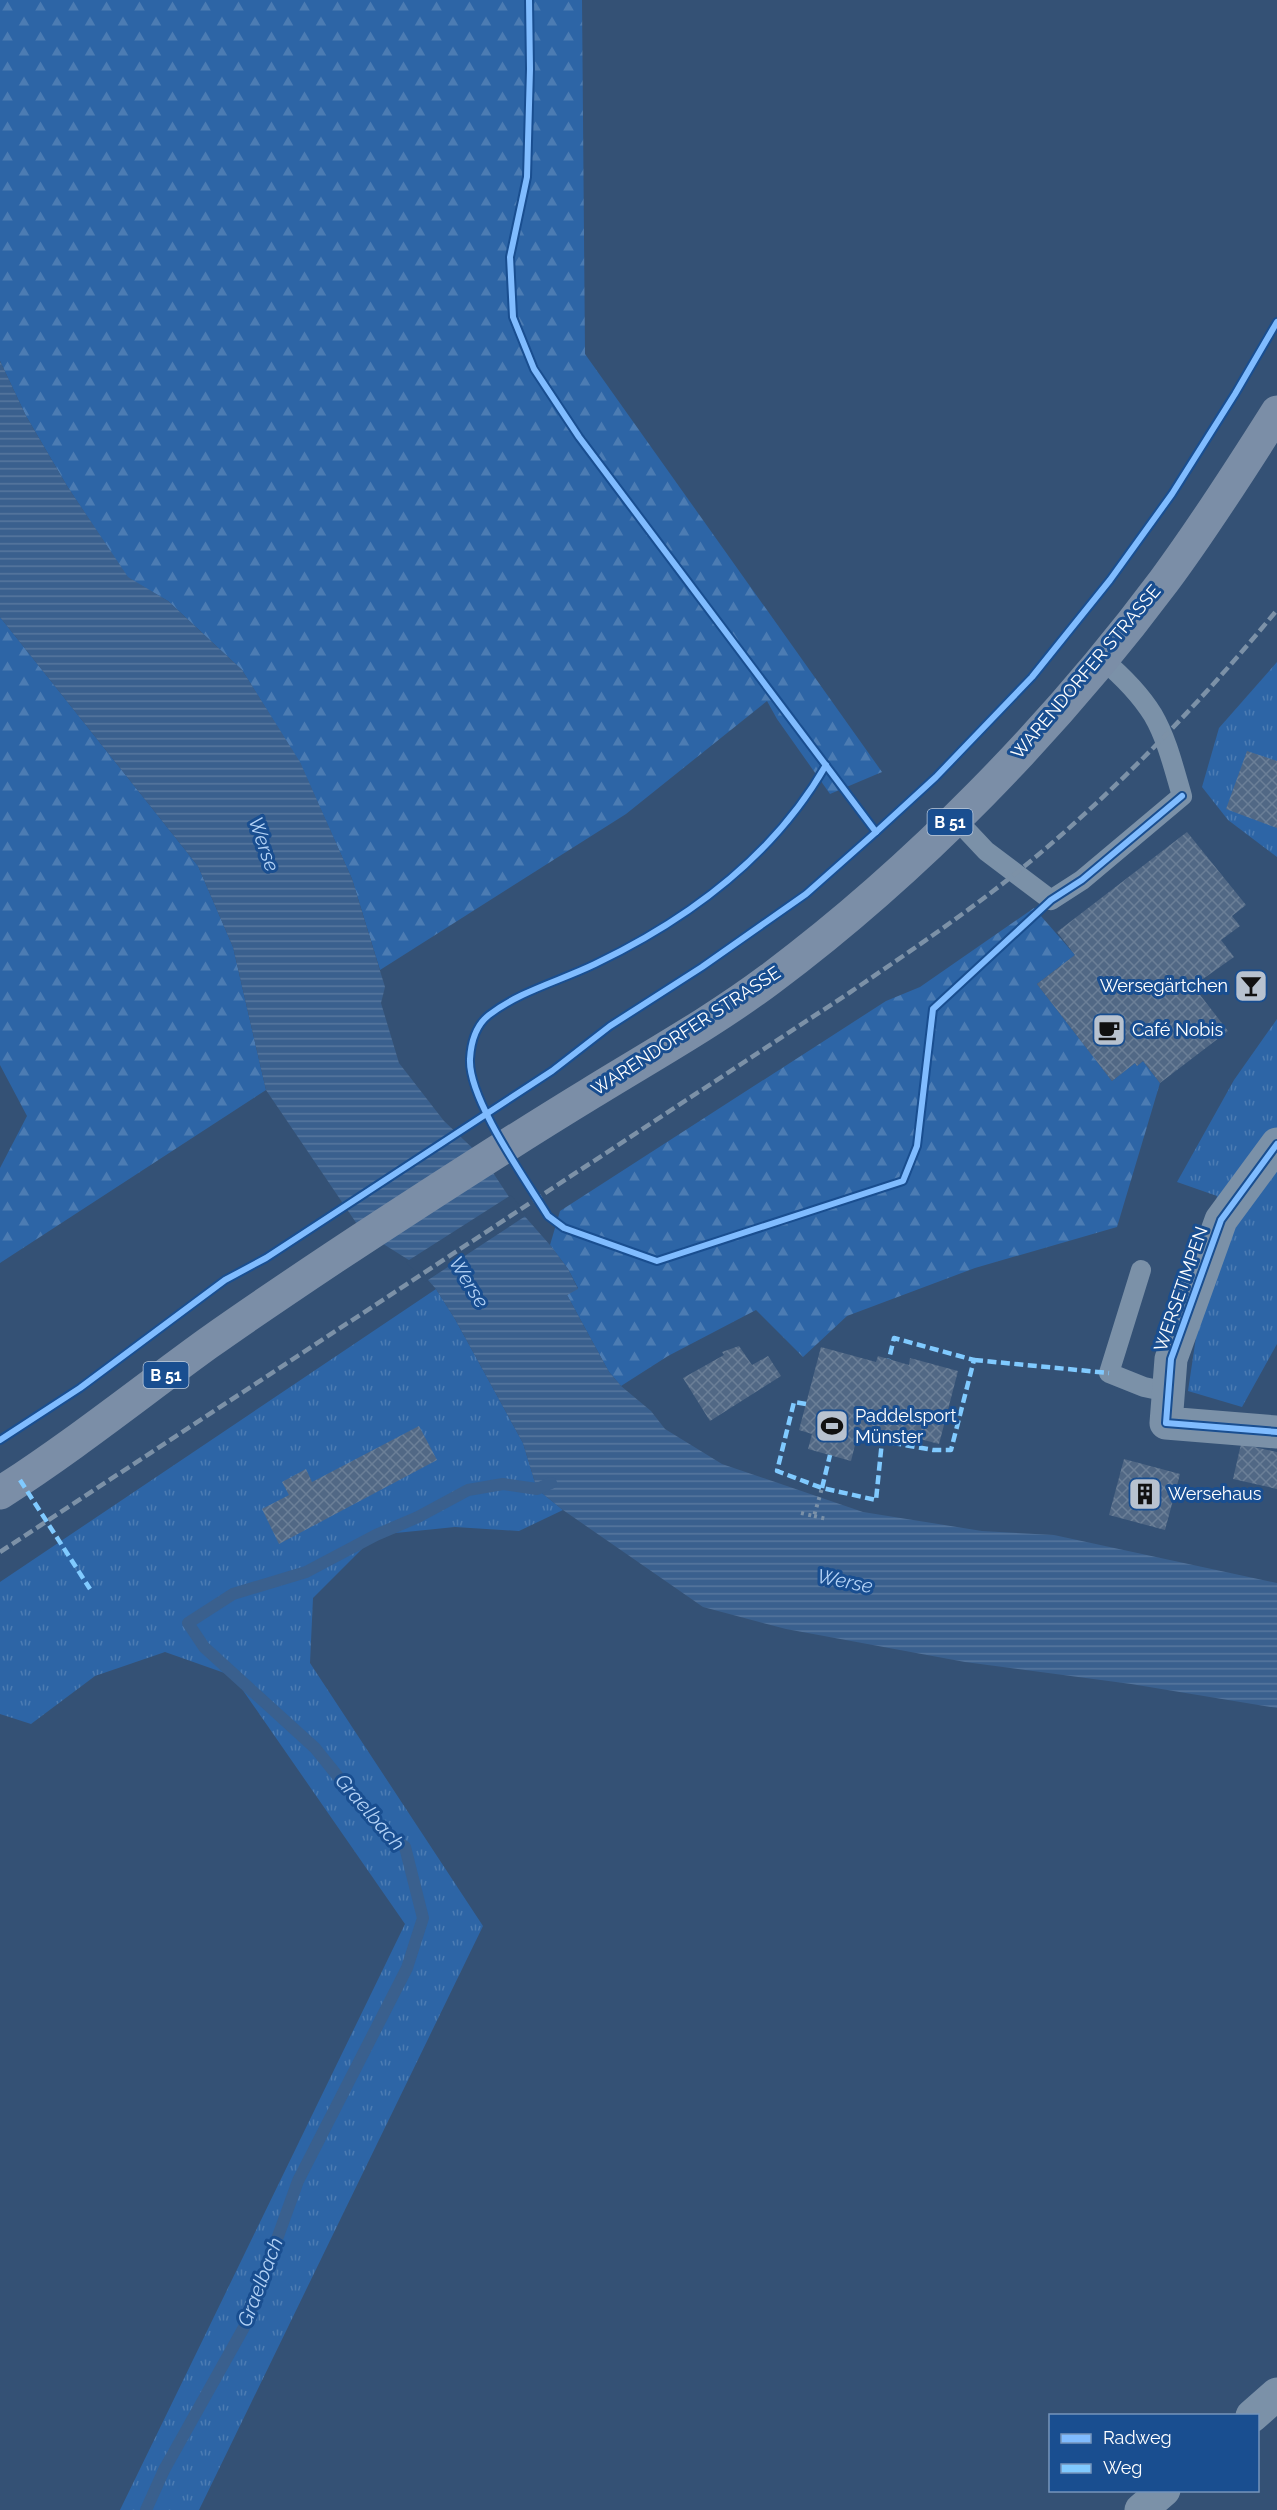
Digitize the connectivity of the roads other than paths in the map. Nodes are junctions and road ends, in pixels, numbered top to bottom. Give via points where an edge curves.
1 (1277, 412) edge
2 (1102, 659) junction
3 (954, 818) junction
4 (1277, 1144) edge
5 (1141, 1270) dead end
6 (1168, 1392) junction
7 (1277, 1432) edge
8 (0, 1493) edge
9 (1277, 2394) edge
10 (1253, 2414) edge
11 (1162, 2492) edge
12 (1141, 2510) edge

1 - 2 main road, WARENDORFER STRASSE / B 51 via 1164,582
2 - 3 main road, WARENDORFER STRASSE / B 51 via 1026,746
2 - 3 lane via 1153,715 1182,795 1082,880 1051,900 986,851
3 - 8 main road, WARENDORFER STRASSE / B 51 via 842,921 769,980 333,1258
4 - 6 street, WERSETIMPEN via 1221,1220 1171,1359
5 - 6 lane via 1109,1373
6 - 7 street, WERSETIMPEN via 1166,1423
9 - 10 street
11 - 12 street

